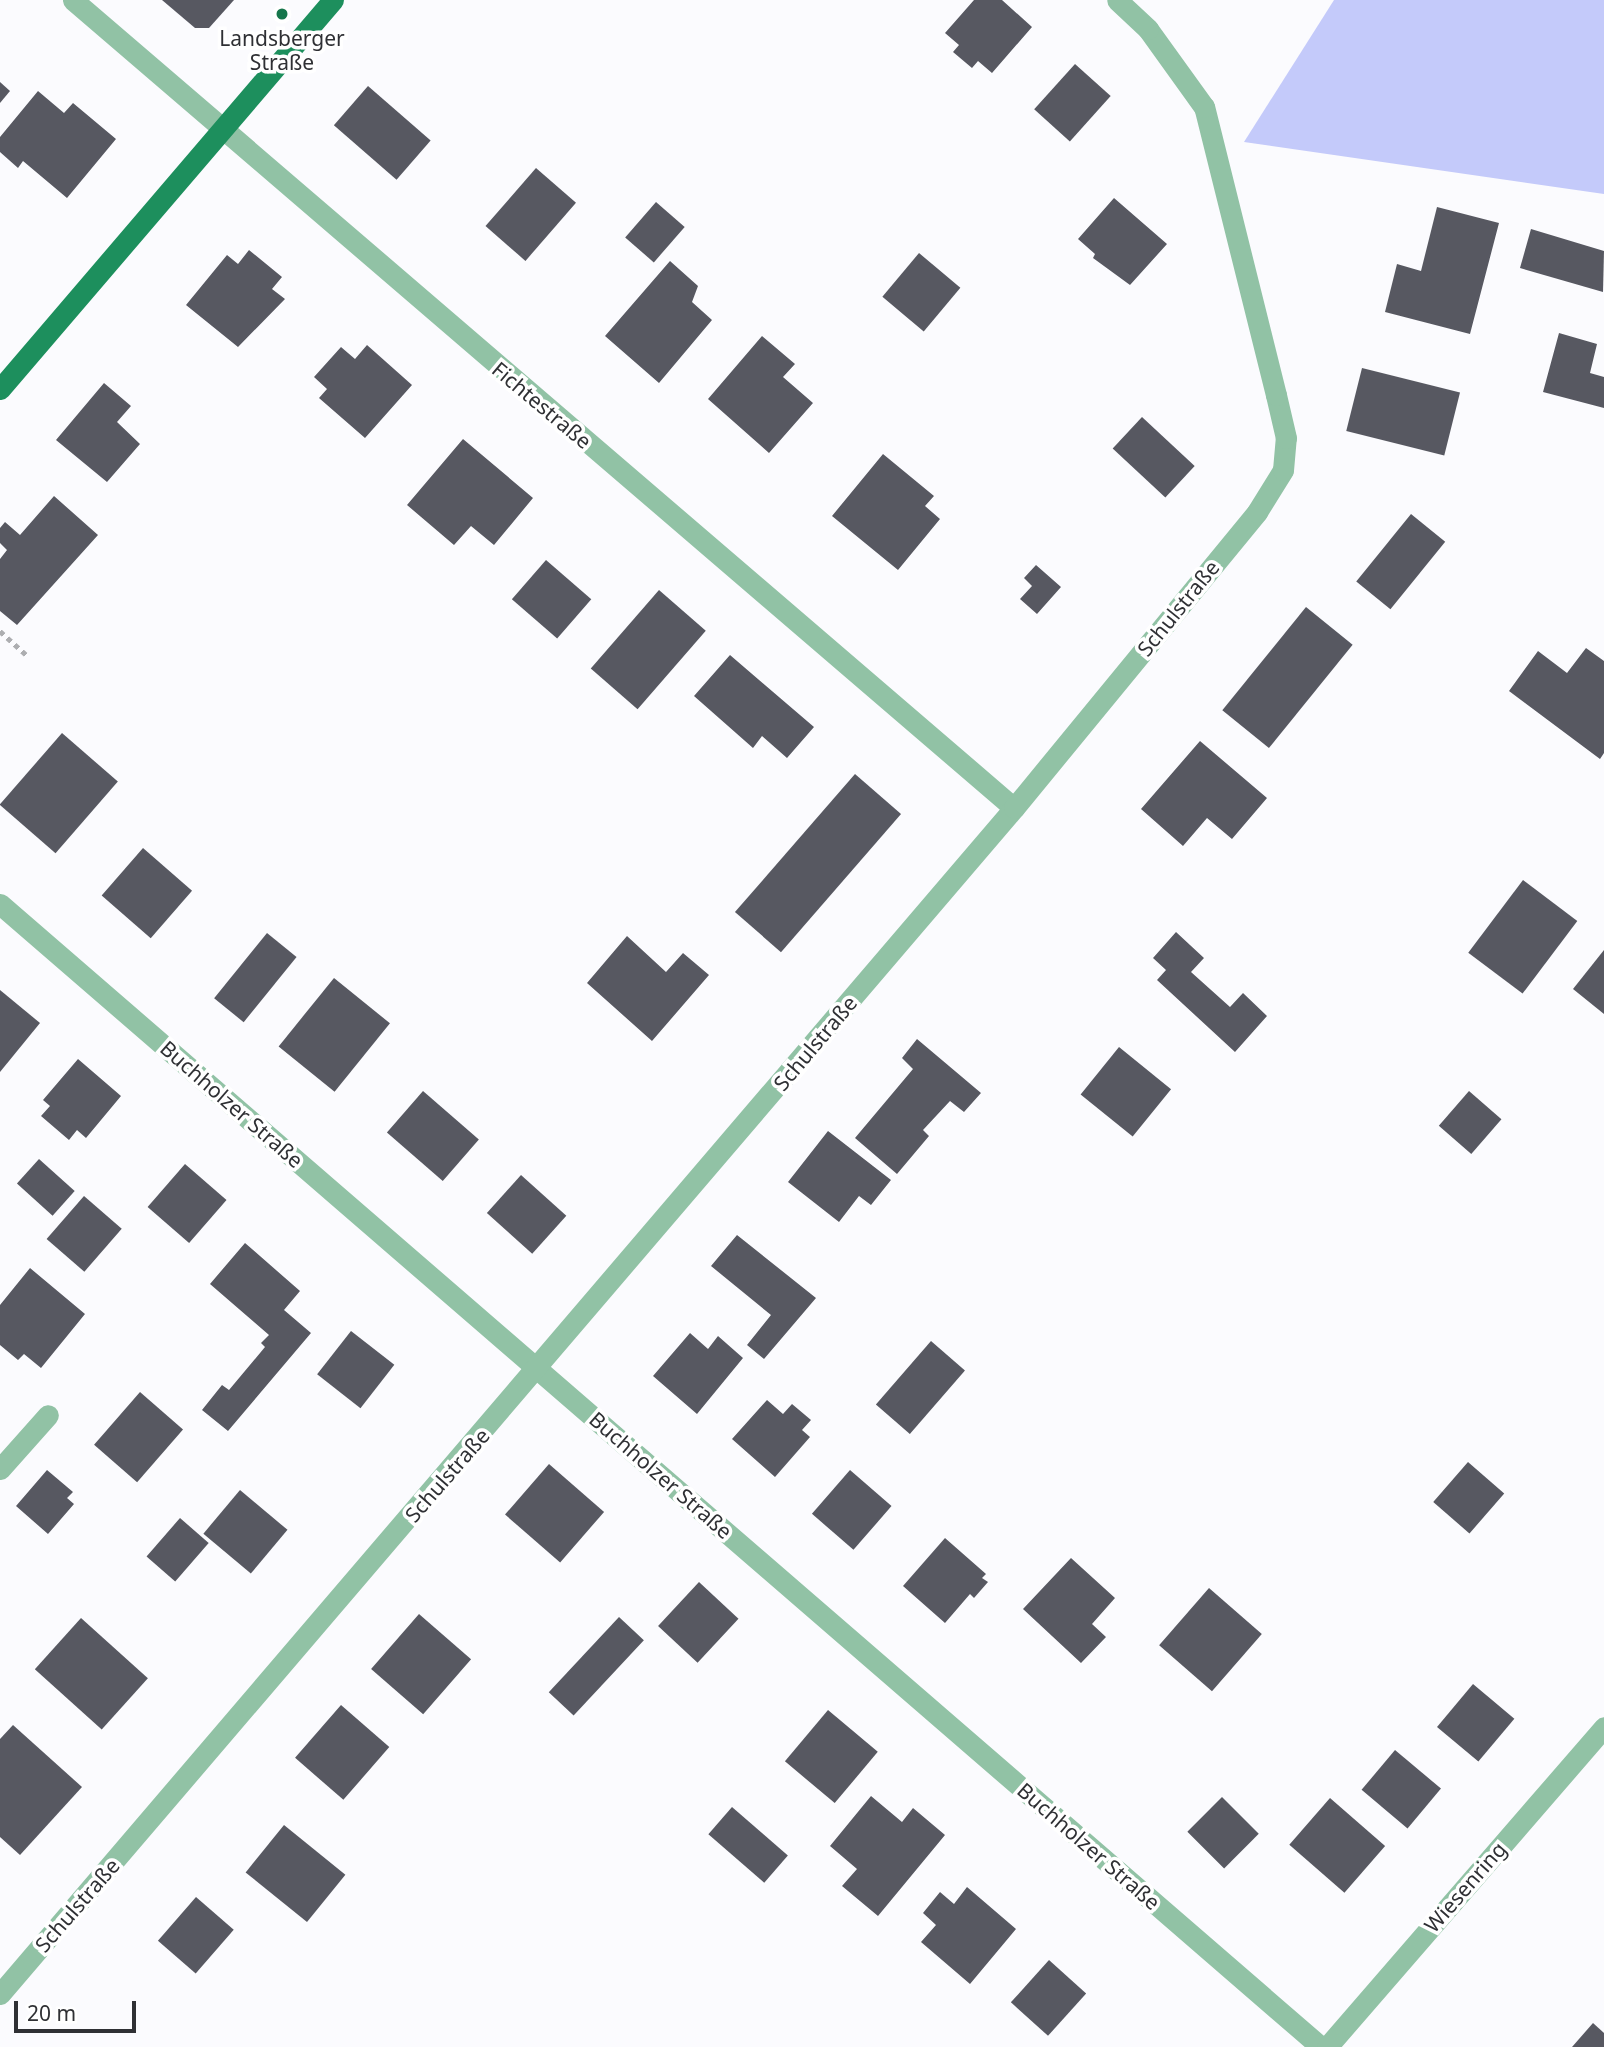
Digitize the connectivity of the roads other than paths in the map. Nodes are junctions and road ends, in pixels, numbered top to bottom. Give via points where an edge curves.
1 (73, 0) edge
2 (333, 0) edge
3 (1116, 0) edge
4 (224, 132) junction
5 (0, 389) edge
6 (1014, 808) junction
7 (0, 904) edge
8 (539, 1369) junction
9 (48, 1415) dead end
10 (0, 1469) edge
11 (1604, 1727) edge
12 (0, 1994) edge
13 (1321, 2047) edge
14 (1326, 2047) edge

1 - 4 street, Fichtestraße
2 - 4 main road
3 - 6 street, Schulstraße via 1148,29 1204,107 1286,438 1283,470 1257,512
4 - 5 main road
4 - 6 street, Fichtestraße
6 - 8 street, Schulstraße
7 - 8 street, Buchholzer Straße
8 - 12 street, Schulstraße
8 - 13 street, Buchholzer Straße
9 - 10 street
11 - 14 street, Wiesenring

